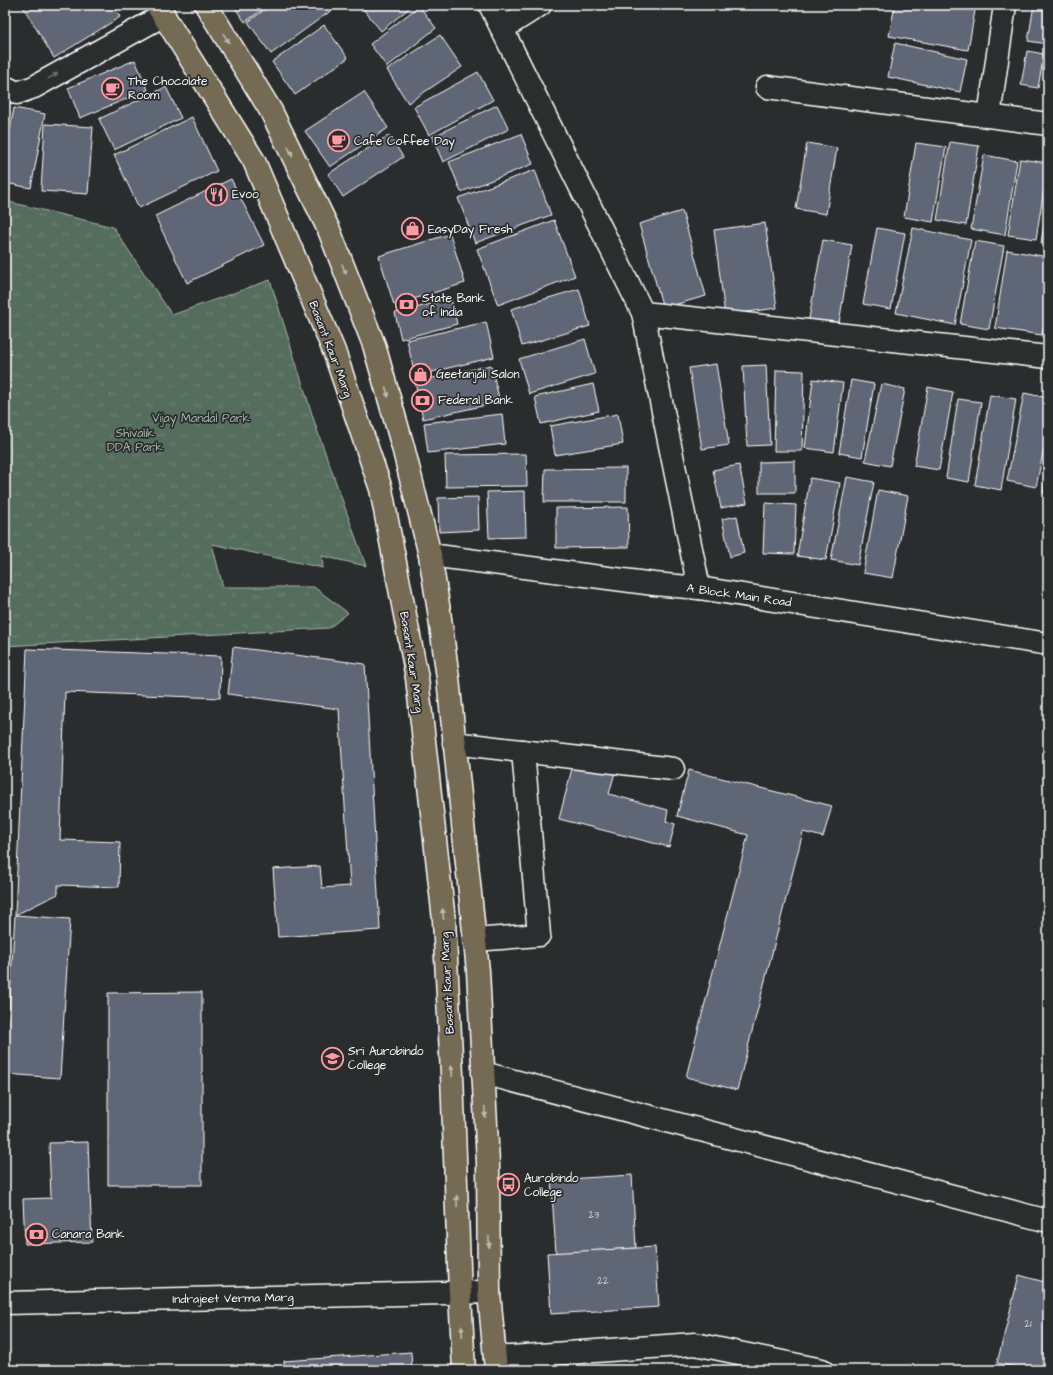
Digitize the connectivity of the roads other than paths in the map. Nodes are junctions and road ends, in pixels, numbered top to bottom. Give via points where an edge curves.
1 (206, 5) edge
2 (490, 5) edge
3 (540, 5) edge
4 (1005, 5) edge
5 (161, 10) edge
6 (502, 29) junction
7 (9, 85) edge
8 (767, 87) dead end
9 (989, 116) junction
10 (1048, 124) edge
11 (643, 313) junction
12 (1048, 357) edge
13 (430, 554) junction
14 (699, 588) junction
15 (1048, 644) edge
16 (454, 743) junction
17 (523, 751) junction
18 (673, 769) dead end
19 (474, 940) junction
20 (483, 1073) junction
21 (1048, 1222) edge
22 (489, 1292) junction
23 (460, 1294) junction
24 (5, 1303) edge
25 (495, 1364) edge
26 (464, 1370) edge
27 (822, 1370) edge

1 -> 13 main road via 271,111 329,230 374,345
2 - 6 street
3 - 6 street
4 - 9 street
7 -> 5 street via 34,87
23 -> 5 main road, Basant Kaur Marg via 444,920 417,678 381,489 334,351 254,161
6 - 11 street
8 - 9 street
9 - 10 street
11 - 12 street
11 - 14 street
13 - 14 street, A Block Main Road
13 - 16 main road
14 - 15 street, A Block Main Road
16 - 17 street
16 - 19 main road
17 - 18 street
17 - 19 street via 539,935
19 - 20 main road
20 - 21 street
20 -> 22 main road via 488,1163
22 - 23 street, Indrajeet Verma Marg
22 - 25 main road
23 - 24 street, Indrajeet Verma Marg
26 -> 23 main road, Basant Kaur Marg
25 - 27 street via 695,1344

